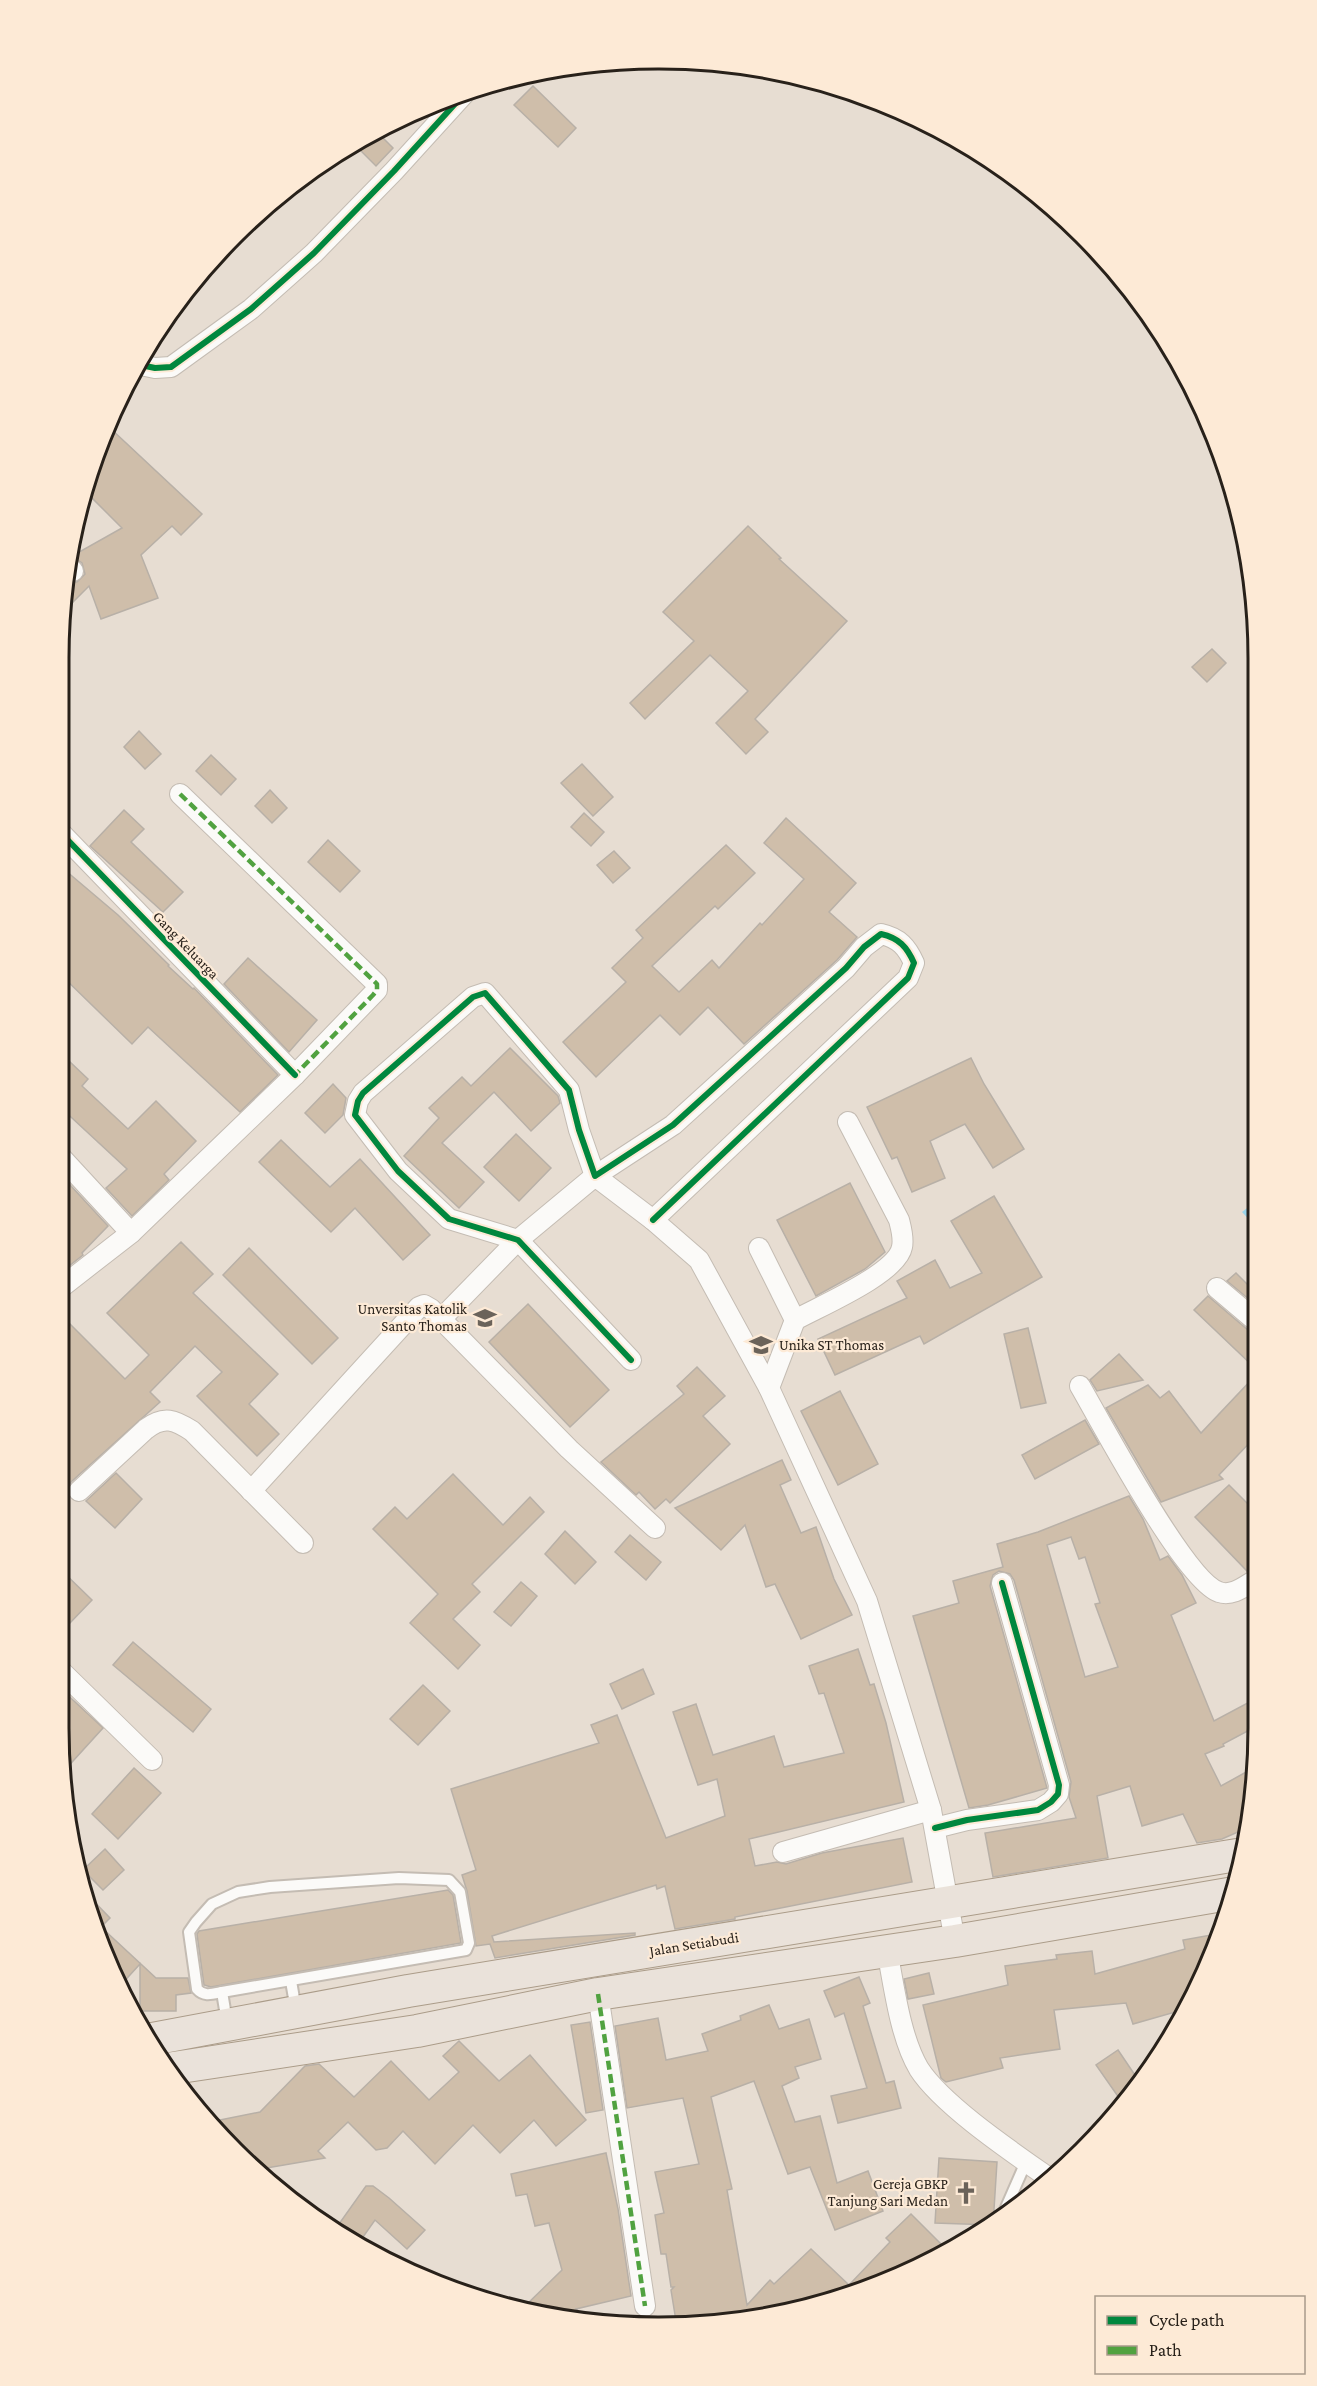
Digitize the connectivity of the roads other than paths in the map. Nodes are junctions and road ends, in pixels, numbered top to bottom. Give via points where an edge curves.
1 (453, 106) edge
2 (147, 366) edge
3 (180, 794) dead end
4 (69, 840) edge
5 (295, 1075) junction
6 (848, 1122) dead end
7 (69, 1166) edge
8 (595, 1176) junction
9 (653, 1220) junction
10 (131, 1233) junction
11 (518, 1240) junction
12 (759, 1248) dead end
13 (69, 1281) edge
14 (1217, 1288) dead end
15 (1248, 1314) edge
16 (441, 1319) junction
17 (795, 1320) junction
18 (631, 1360) dead end
19 (1080, 1386) dead end
20 (769, 1388) junction
21 (79, 1491) dead end
22 (251, 1491) junction
23 (655, 1528) dead end
24 (303, 1543) dead end
25 (1002, 1583) dead end
26 (1248, 1584) edge
27 (69, 1680) edge
28 (152, 1760) dead end
29 (933, 1819) junction
30 (783, 1852) dead end
31 (1234, 1855) edge
32 (1224, 1895) edge
33 (950, 1902) junction
34 (955, 1941) junction
35 (887, 1950) junction
36 (406, 1976) junction
37 (291, 1981) junction
38 (222, 1992) junction
39 (598, 1994) junction
40 (296, 2012) junction
41 (228, 2025) junction
42 (417, 2031) junction
43 (158, 2038) edge
44 (177, 2067) edge
45 (1026, 2162) junction
46 (1043, 2174) edge
47 (1009, 2201) edge
48 (645, 2306) dead end

1 - 2 street via 314,253 251,309 171,367
3 - 5 street via 377,984 373,995
4 - 5 street, Gang Keluarga
5 - 10 street
6 - 17 street via 898,1220 902,1250 877,1277
7 - 10 street
8 - 9 street
8 - 9 street via 673,1125 846,968 864,947 881,934 894,937 908,950 914,963 908,978
8 - 11 street
8 - 11 street via 569,1090 488,995 473,997 363,1093 355,1115 398,1172 449,1219
9 - 20 street via 699,1260
10 - 13 street
11 - 16 street
11 - 18 street
12 - 17 street
14 - 15 street
16 - 22 street via 428,1307 419,1307
16 - 23 street via 569,1449
17 - 20 street
19 - 26 street via 1185,1561 1220,1593 1235,1592
20 - 29 street via 867,1601
21 - 22 street via 146,1429 166,1418 192,1431
22 - 24 street
25 - 29 street via 1059,1785 1058,1794 1038,1810 967,1820
27 - 28 street
29 - 30 street
29 - 33 street
31 - 33 main road, Jalan Setiabudi
32 - 34 main road
33 - 34 street
33 - 36 main road, Jalan Setiabudi
34 - 35 main road
35 - 39 main road
35 - 45 street via 908,2044 920,2070 953,2106
36 - 37 lane
36 - 38 lane via 468,1947 460,1892 449,1880 399,1878 270,1887 238,1892 213,1904 189,1932 197,1989 207,1994
36 - 40 main road, Jalan Setiabudi
36 - 42 main road
37 - 38 lane
37 - 40 lane
38 - 41 lane
39 - 42 main road
39 - 48 street
40 - 41 main road, Jalan Setiabudi
41 - 43 main road, Jalan Setiabudi
42 - 44 main road
45 - 46 street
45 - 47 lane

